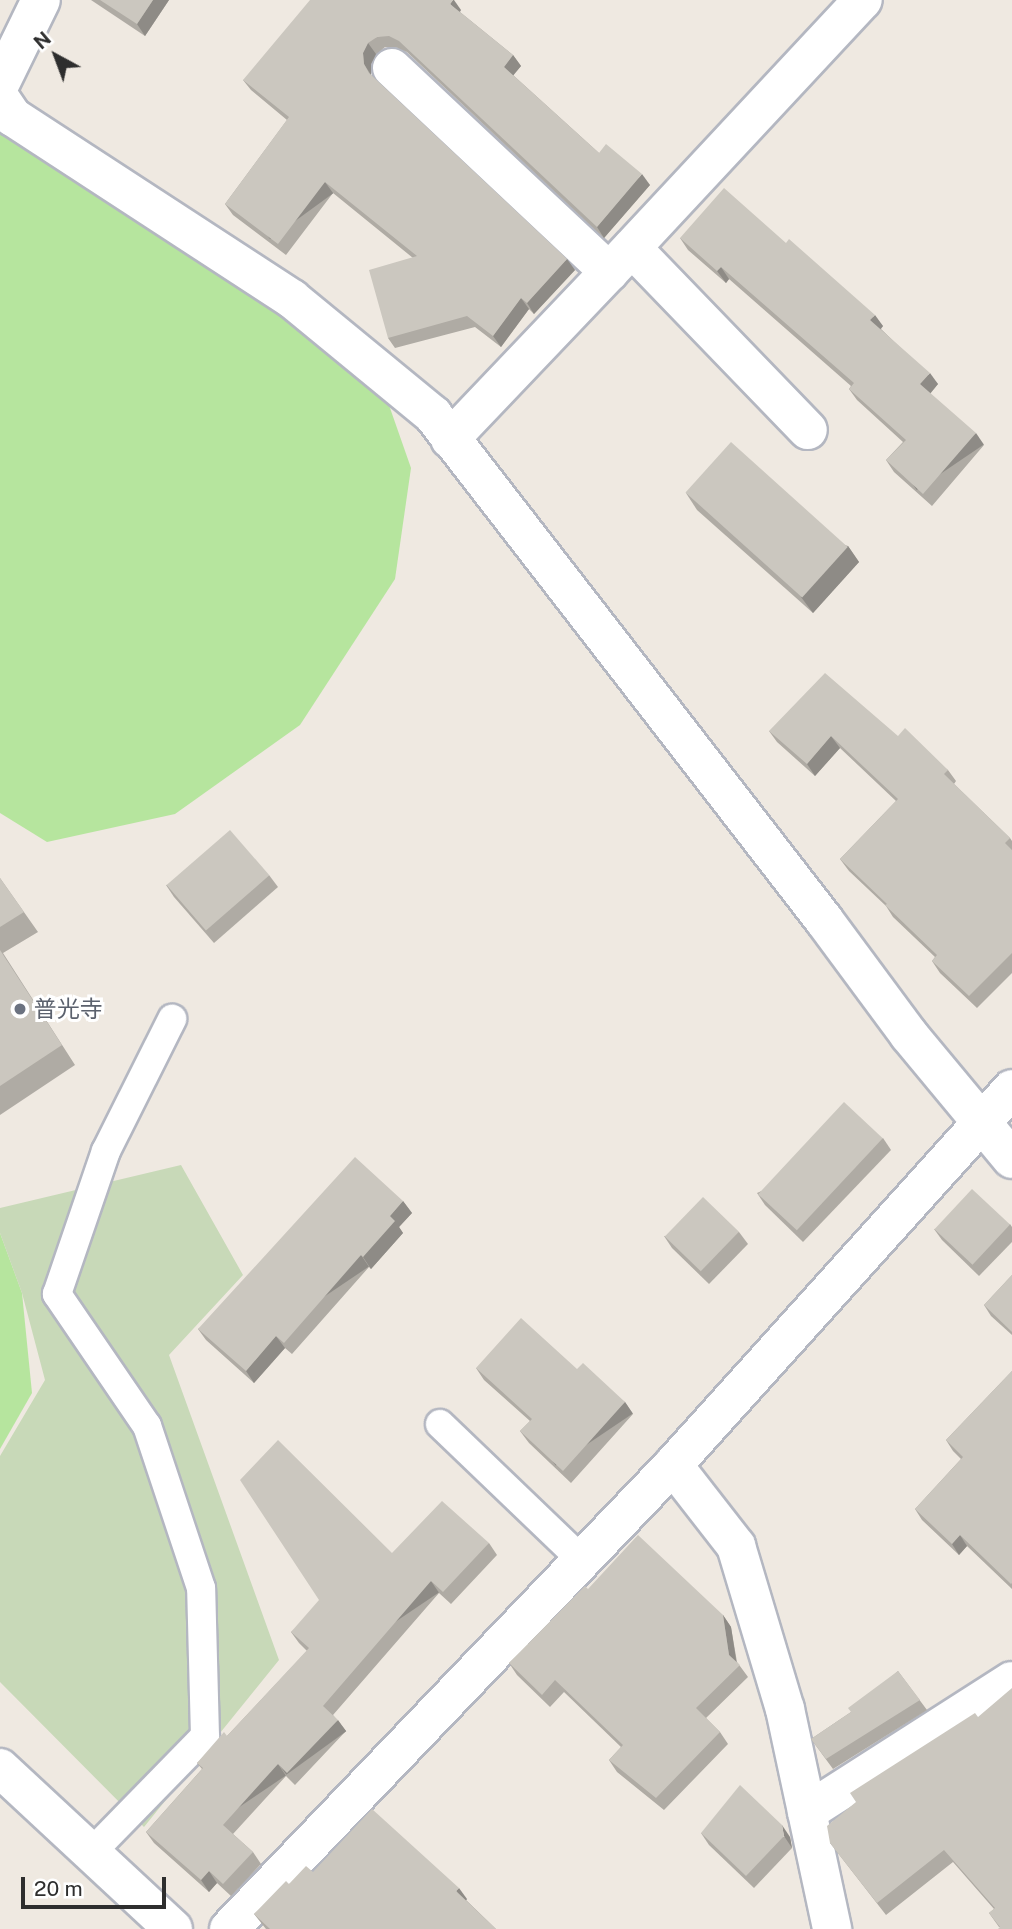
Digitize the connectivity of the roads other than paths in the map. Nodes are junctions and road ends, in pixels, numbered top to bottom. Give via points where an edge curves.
1 (41, 0) edge
2 (863, 0) edge
3 (392, 68) dead end
4 (0, 84) edge
5 (0, 98) edge
6 (620, 260) junction
7 (808, 430) dead end
8 (450, 439) junction
9 (172, 1019) dead end
10 (1012, 1089) edge
11 (979, 1124) junction
12 (1012, 1159) edge
13 (440, 1424) dead end
14 (673, 1465) junction
15 (582, 1560) junction
16 (1012, 1681) edge
17 (0, 1768) edge
18 (807, 1812) junction
19 (91, 1853) junction
20 (173, 1929) edge
21 (229, 1929) edge
22 (832, 1929) edge

1 - 4 street
2 - 6 street
3 - 6 street
5 - 8 street via 13,117 292,299 433,415
6 - 7 street
6 - 8 street
8 - 11 street
9 - 19 lane via 106,1151 57,1294 147,1426 201,1588 205,1736
10 - 11 street
11 - 12 street
11 - 14 street
13 - 15 lane
14 - 15 street
14 - 18 street via 736,1546 785,1709
15 - 21 street
16 - 18 street
17 - 19 street
18 - 22 street
19 - 20 street

